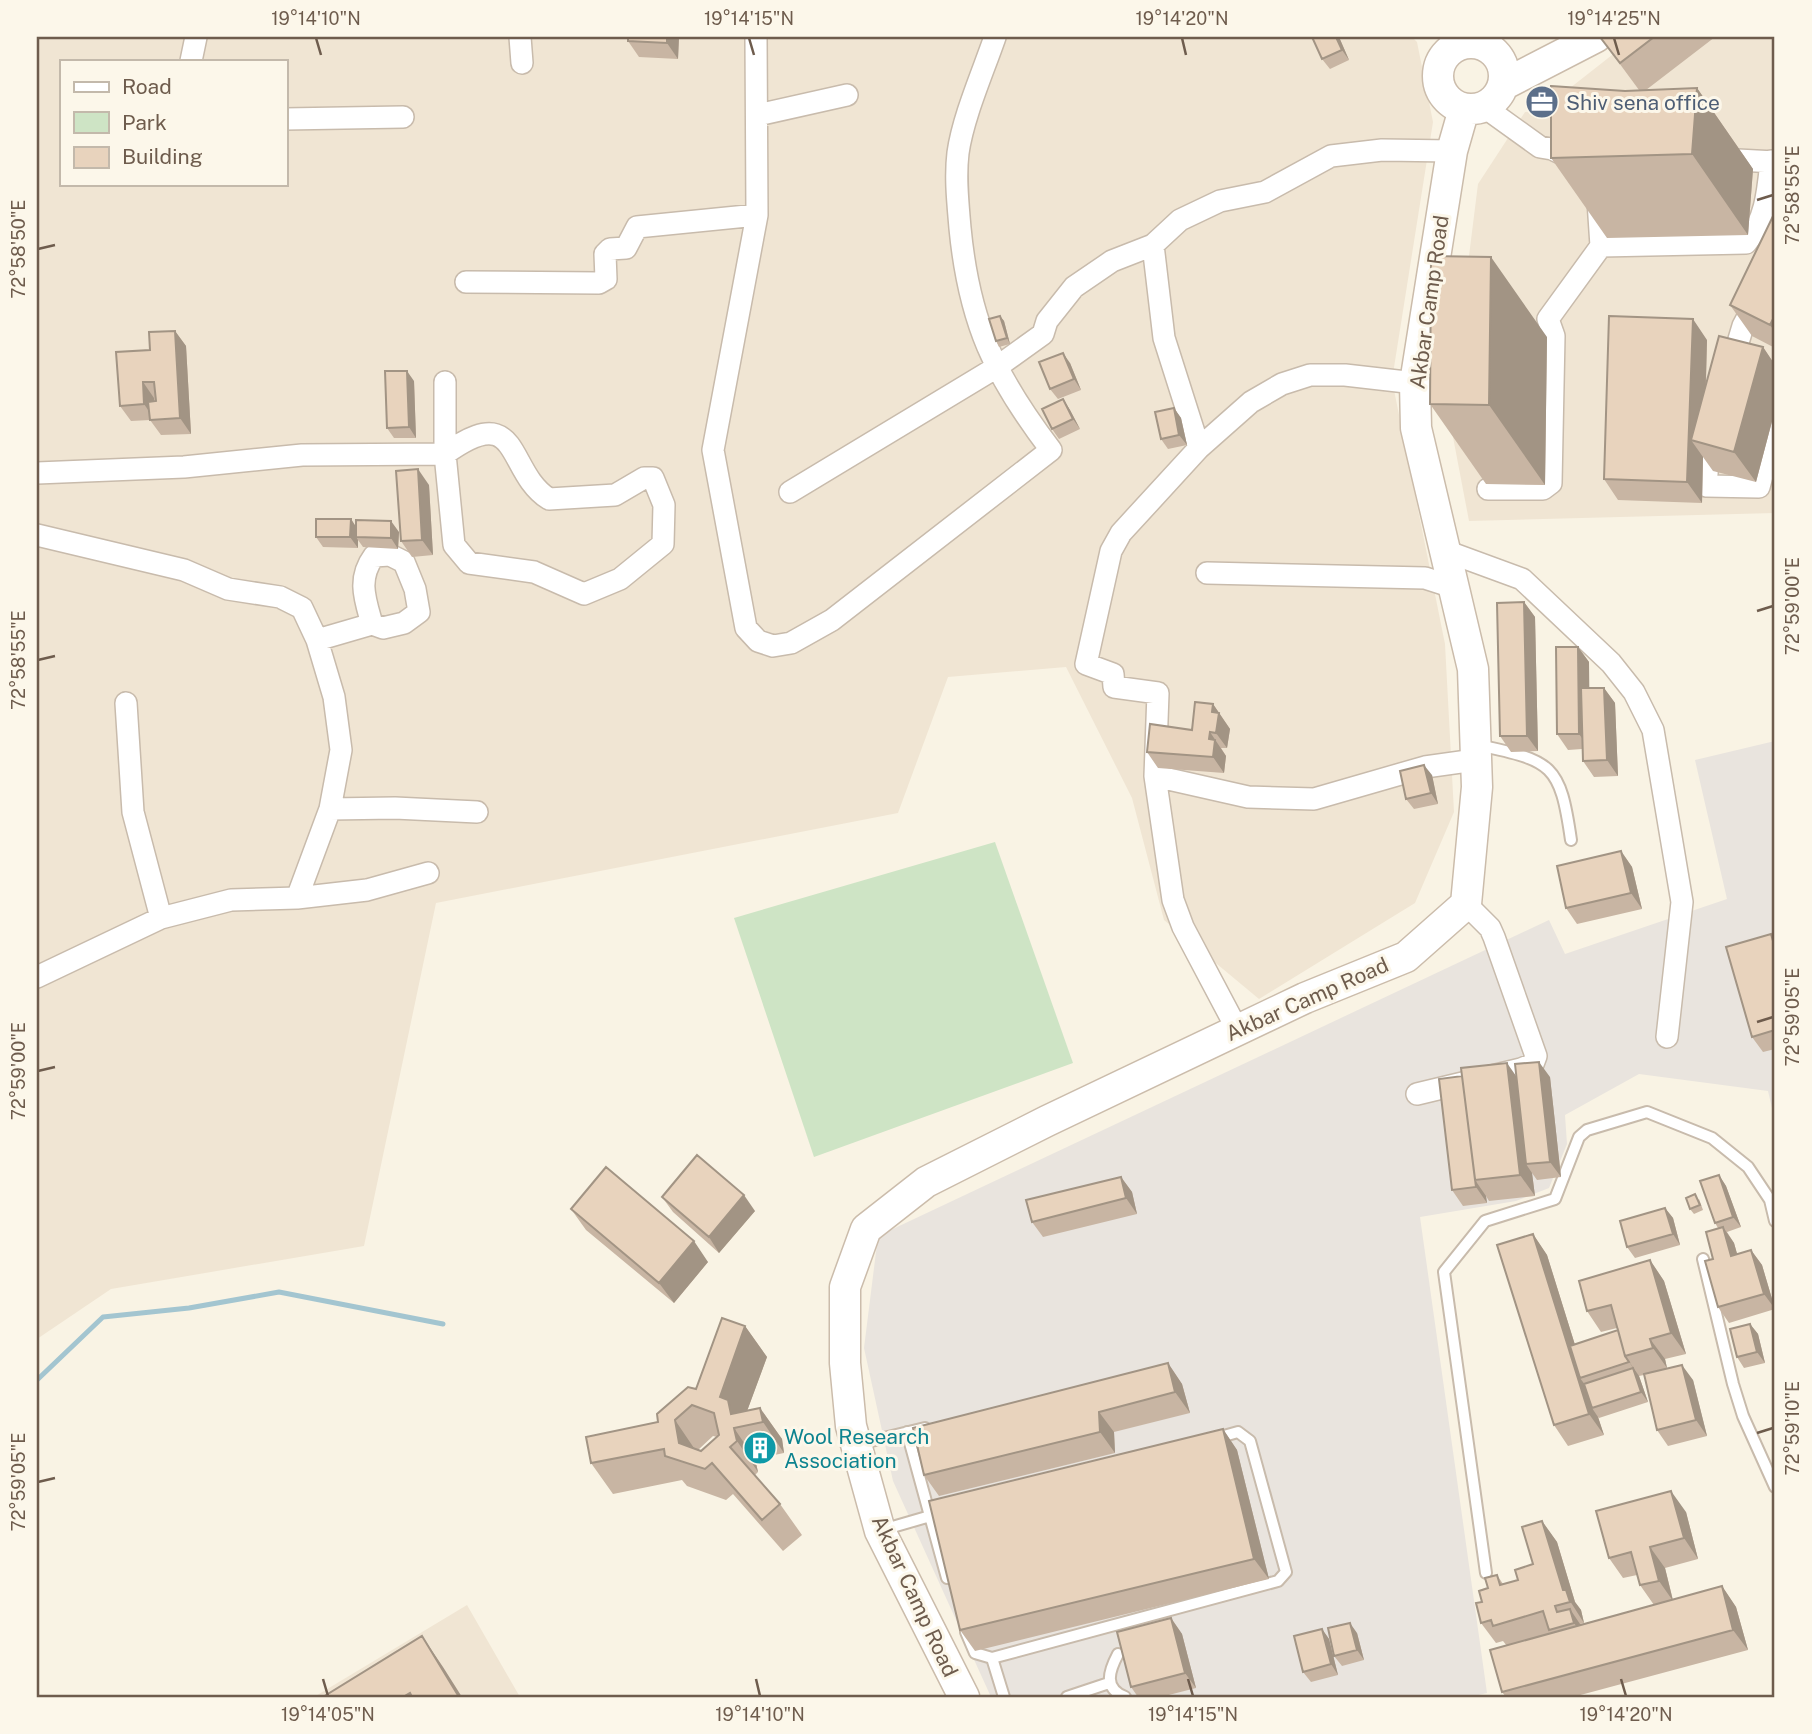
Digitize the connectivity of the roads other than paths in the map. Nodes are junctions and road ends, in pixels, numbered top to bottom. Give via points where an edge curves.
1 (196, 37) edge
2 (520, 37) edge
3 (756, 37) edge
4 (995, 37) edge
5 (1595, 37) edge
6 (1470, 43) edge
7 (191, 60) edge
8 (522, 63) dead end
9 (847, 95) dead end
10 (1486, 99) junction
11 (758, 115) junction
12 (403, 117) dead end
13 (287, 119) edge
14 (1452, 151) junction
15 (1699, 159) edge
16 (1773, 161) edge
17 (757, 215) junction
18 (1153, 245) junction
19 (1601, 246) junction
20 (1775, 266) edge
21 (466, 282) dead end
22 (1524, 325) dead end
23 (1550, 326) junction
24 (997, 367) junction
25 (445, 382) dead end
26 (1415, 383) junction
27 (1725, 385) edge
28 (1718, 411) edge
29 (1775, 427) edge
30 (1199, 448) junction
31 (445, 454) junction
32 (37, 473) edge
33 (1488, 489) dead end
34 (790, 492) dead end
35 (37, 535) edge
36 (1443, 550) junction
37 (1207, 573) dead end
38 (1453, 587) junction
39 (372, 624) dead end
40 (317, 640) junction
41 (127, 704) dead end
42 (1474, 752) junction
43 (1156, 776) junction
44 (330, 809) junction
45 (477, 813) dead end
46 (1571, 840) dead end
47 (428, 873) dead end
48 (297, 898) junction
49 (1466, 904) junction
50 (161, 918) junction
51 (37, 977) edge
52 (1237, 1030) junction
53 (1667, 1037) dead end
54 (1417, 1094) dead end
55 (1775, 1221) edge
56 (1703, 1259) edge
57 (939, 1424) edge
58 (907, 1432) junction
59 (1204, 1441) edge
60 (856, 1444) junction
61 (1772, 1471) edge
62 (1775, 1487) edge
63 (954, 1510) edge
64 (928, 1517) junction
65 (880, 1531) junction
66 (1486, 1573) dead end
67 (947, 1578) edge
68 (963, 1625) edge
69 (1118, 1654) edge
70 (992, 1658) junction
71 (1109, 1683) junction
72 (964, 1697) edge
73 (1004, 1697) edge
74 (1067, 1697) edge
75 (1125, 1697) edge

1 - 7 street
2 - 8 street
3 - 11 street
4 - 24 street via 958,152 958,198 965,277 980,335
5 - 10 street
6 - 10 street via 1503,71
6 - 10 street via 1439,66 1438,80 1451,103
9 - 11 street
10 - 14 street, Akbar Camp Road
10 - 19 street via 1548,138 1552,149 1594,165
11 - 17 street
12 - 13 street
14 - 18 street via 1382,150 1331,156 1265,192 1220,201 1180,220
14 - 26 street, Akbar Camp Road
15 - 16 street
16 - 19 street via 1765,207 1746,243
17 - 21 street via 637,227 626,248 610,249 606,254 606,279 599,283
17 - 24 street via 713,450 741,607 747,628 758,641 773,646 791,643 832,620 1051,450
18 - 24 street via 1112,261 1074,287 1042,334
18 - 30 street via 1164,338
19 - 23 street via 1548,319
20 - 27 street via 1743,326 1746,351
22 - 23 street
23 - 33 street via 1554,336 1551,483 1543,489
24 - 34 street
25 - 31 street
26 - 30 street via 1310,374 1251,402
26 - 36 street, Akbar Camp Road via 1416,428
28 - 29 street via 1710,437 1706,486 1759,487
30 - 43 street via 1121,533 1111,551 1086,664 1113,674 1114,687 1158,693
31 - 31 street via 454,545 469,563 534,572 584,594 620,579 663,544 664,506 653,478 644,478 615,495 549,499 535,487 509,441 498,436 477,436
31 - 32 street via 302,455 184,467
35 - 40 street via 184,570 229,589 280,597 302,608
36 - 38 street, Akbar Camp Road
36 - 53 street via 1522,579 1611,663 1634,692 1653,730 1682,902
37 - 38 street via 1425,578
38 - 42 street, Akbar Camp Road via 1473,669
39 - 40 street
40 - 44 street via 334,697 341,750
41 - 50 street via 133,813
42 - 43 street via 1314,799 1248,797
42 - 46 lane via 1524,755 1553,772 1564,796
42 - 49 street, Akbar Camp Road via 1477,787
43 - 52 street via 1173,900
44 - 45 street via 395,807
44 - 48 street
47 - 48 street via 368,890
48 - 50 street via 232,900
49 - 52 street, Akbar Camp Road via 1406,957
49 - 54 street via 1490,928 1536,1056 1533,1064 1521,1069
50 - 51 street
52 - 60 street, Akbar Camp Road via 926,1182 866,1228 845,1287 845,1363
55 - 66 lane via 1770,1200 1748,1167 1712,1138 1647,1112 1587,1130 1579,1137 1555,1199 1485,1222 1460,1252 1444,1272
56 - 61 lane via 1743,1416
57 - 58 lane
58 - 60 lane
58 - 64 lane
59 - 70 lane via 1238,1432 1250,1441 1286,1572 1283,1577
60 - 65 street, Akbar Camp Road
61 - 62 lane
63 - 64 lane
64 - 65 lane
64 - 67 lane
65 - 72 street, Akbar Camp Road
68 - 70 lane via 975,1653
69 - 71 lane
70 - 73 lane
71 - 74 lane
71 - 75 lane

